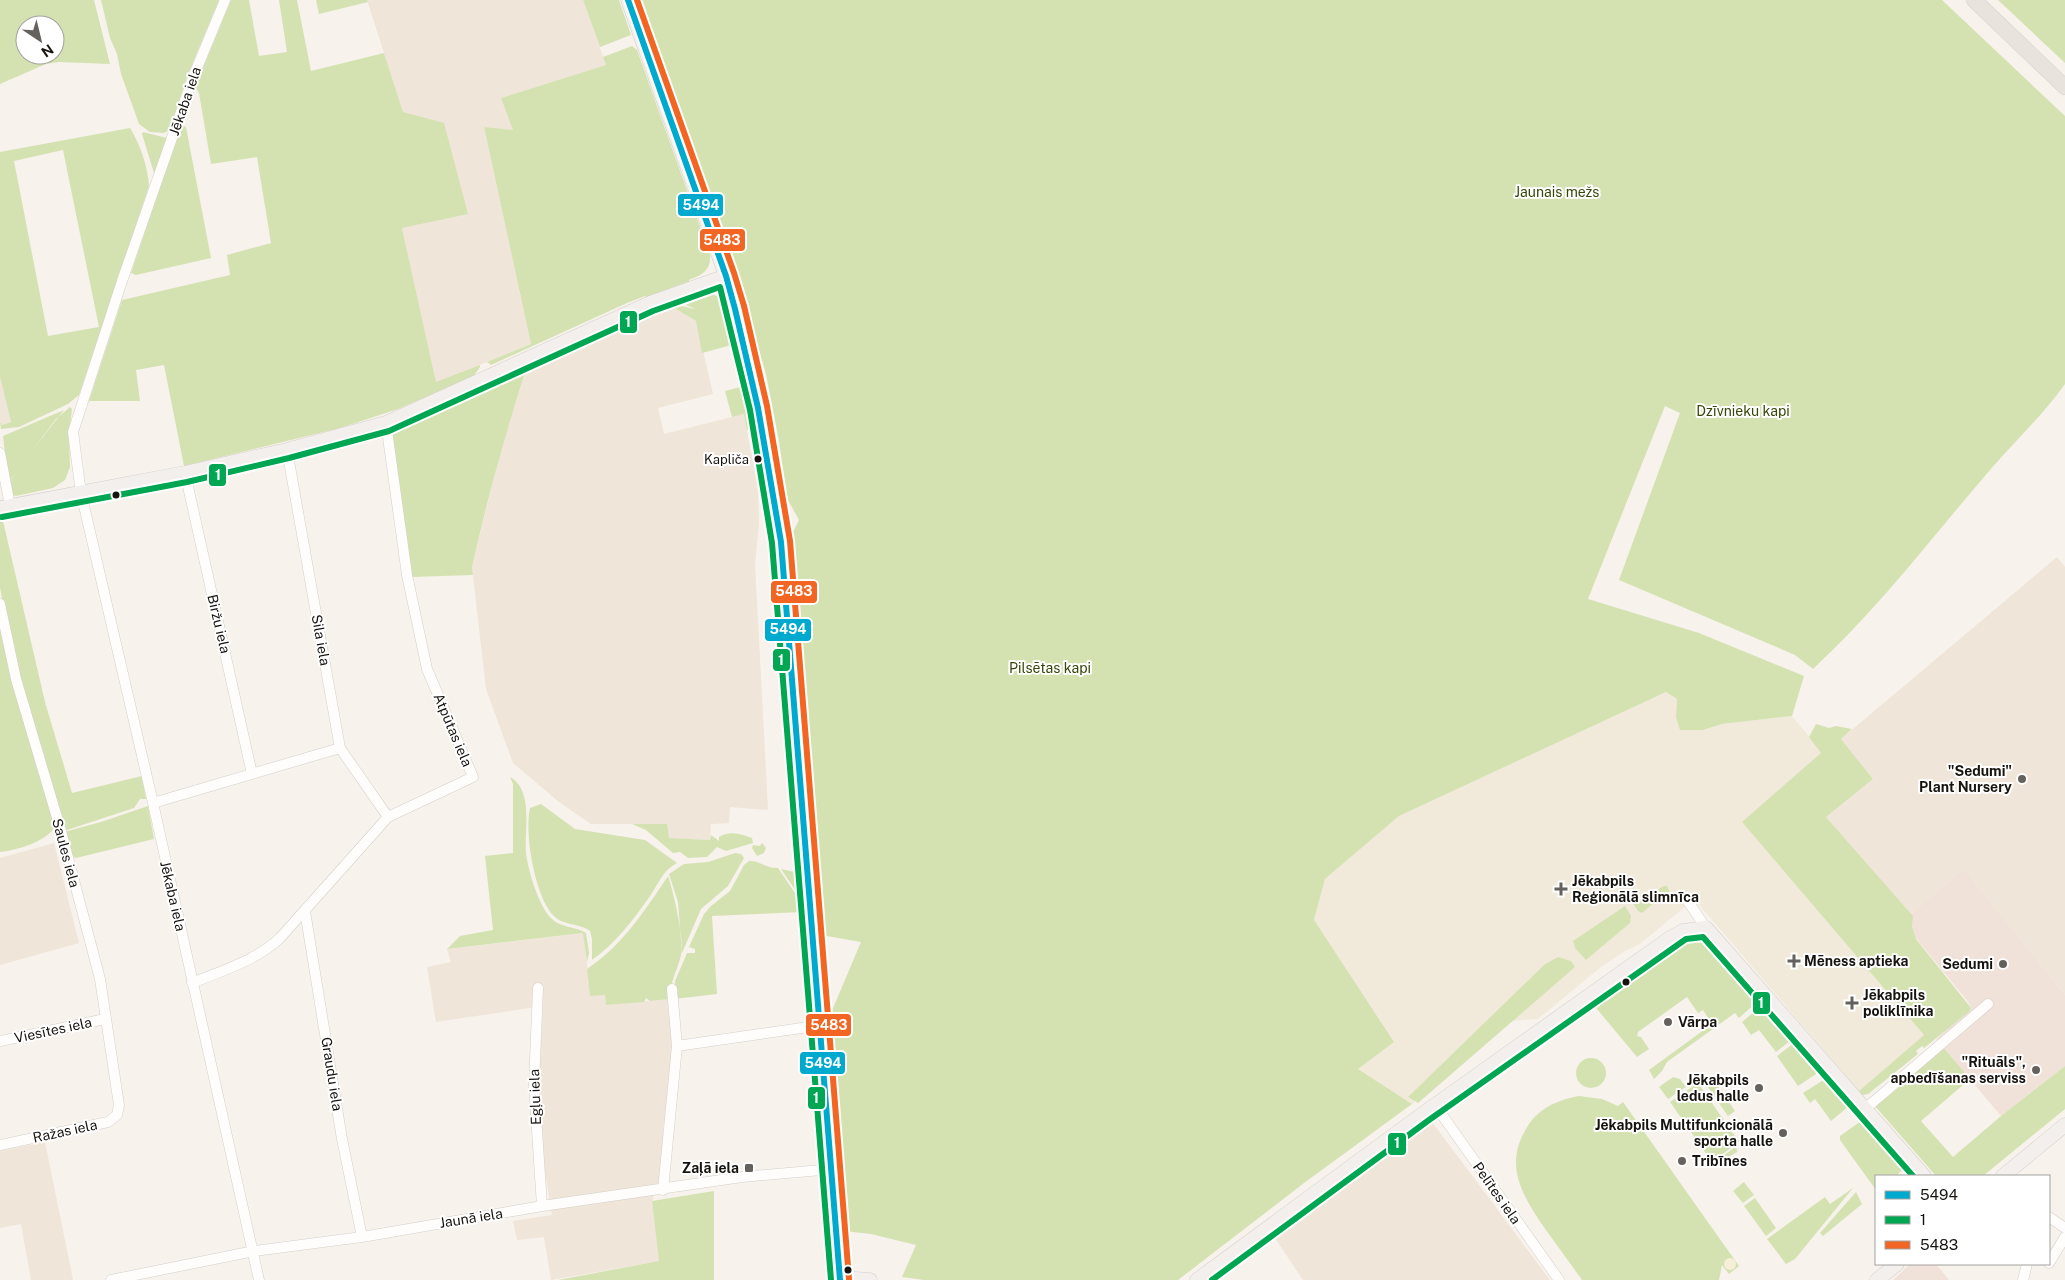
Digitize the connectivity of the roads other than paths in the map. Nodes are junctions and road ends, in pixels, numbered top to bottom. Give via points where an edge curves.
1 (225, 0) edge
2 (628, 0) edge
3 (1974, 0) edge
4 (2065, 87) edge
5 (726, 276) junction
6 (386, 423) junction
7 (287, 450) junction
8 (0, 453) edge
9 (185, 473) junction
10 (80, 493) junction
11 (5, 507) edge
12 (0, 604) edge
13 (340, 748) junction
14 (252, 774) junction
15 (153, 803) junction
16 (388, 817) junction
17 (1687, 900) dead end
18 (305, 910) junction
19 (1706, 928) junction
20 (192, 982) junction
21 (538, 988) dead end
22 (672, 989) dead end
23 (1988, 1004) dead end
24 (105, 1019) junction
25 (822, 1025) junction
26 (0, 1040) edge
27 (677, 1046) junction
28 (119, 1105) joint
29 (1435, 1105) junction
30 (1865, 1109) junction
31 (2065, 1125) edge
32 (0, 1145) edge
33 (833, 1169) junction
34 (1923, 1175) edge
35 (2004, 1175) edge
36 (663, 1190) junction
37 (542, 1206) junction
38 (2050, 1218) edge
39 (2065, 1228) edge
40 (362, 1237) junction
41 (2065, 1237) edge
42 (254, 1251) junction
43 (2050, 1260) edge
44 (1896, 1265) edge
45 (2027, 1265) edge
46 (150, 1276) edge
47 (840, 1279) edge
48 (1199, 1279) edge
49 (111, 1280) edge
50 (259, 1280) edge
51 (870, 1280) edge
52 (1559, 1280) edge
53 (1877, 1280) edge
54 (2023, 1280) edge

1 - 10 street, Jēkaba iela via 194,75 73,432
2 - 5 street
3 - 4 main road
5 - 6 street via 650,303
5 - 25 street via 759,408 781,542
6 - 7 street
6 - 16 street, Atpūtas iela via 408,575 427,669 473,777
7 - 9 street
7 - 13 street, Sila iela
8 - 11 street
9 - 10 street
9 - 14 street, Biržu iela
10 - 11 street
10 - 15 street, Jēkaba iela
12 - 24 street, Saules iela via 16,679 100,979
13 - 14 street
13 - 16 street, Sila iela
14 - 15 street
15 - 20 street, Jēkaba iela
16 - 18 street, Atpūtas iela
17 - 19 street
18 - 20 street, Atpūtas iela via 264,952
18 - 40 street, Graudu iela via 342,1139
19 - 29 street via 1683,931 1670,938
19 - 30 street
20 - 42 street, Jēkaba iela
21 - 37 street, Egļu iela via 534,1085
22 - 27 street
23 - 30 street
24 - 26 street, Viesītes iela
24 - 28 street, Saules iela
25 - 27 street
25 - 33 street
27 - 36 street
28 - 32 street, Ražas iela via 117,1115 108,1122
29 - 48 street
29 - 52 street, Pelītes iela
30 - 34 street
31 - 35 street
33 - 36 street, Jaunā iela via 742,1177
33 - 47 street
36 - 37 street, Jaunā iela
37 - 40 street, Jaunā iela
38 - 39 street
40 - 42 street, Jaunā iela
41 - 43 street
42 - 46 street, Jaunā iela
42 - 50 street, Jēkaba iela
44 - 53 street
45 - 54 street
46 - 49 street, Jaunā iela
47 - 51 street

